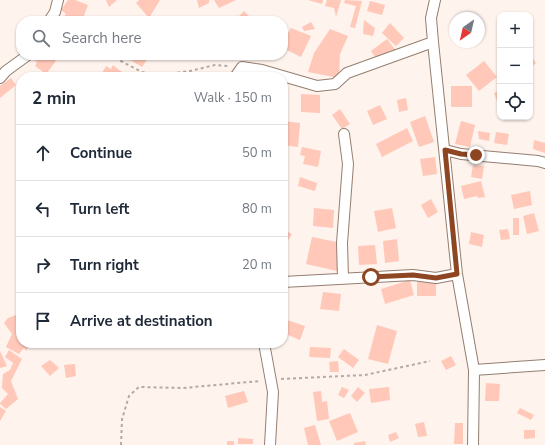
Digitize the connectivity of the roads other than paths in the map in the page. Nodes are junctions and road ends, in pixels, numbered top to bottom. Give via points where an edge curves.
1 (58, 0) edge
2 (435, 0) edge
3 (52, 16) edge
4 (433, 42) junction
5 (22, 60) edge
6 (239, 72) edge
7 (269, 72) edge
8 (0, 78) edge
9 (288, 78) edge
10 (344, 134) dead end
11 (445, 150) junction
12 (545, 163) edge
13 (457, 274) junction
14 (343, 278) junction
15 (288, 282) edge
16 (265, 348) edge
17 (545, 365) edge
18 (474, 370) junction
19 (270, 445) edge
20 (473, 445) edge

1 - 3 street
2 - 4 street via 431,18
4 - 9 street via 348,73 335,84 317,86
4 - 11 street
5 - 8 street
6 - 7 street via 242,67
10 - 14 street via 348,164 342,243
11 - 12 street
11 - 13 street
13 - 14 street via 436,278 413,275
13 - 18 street
14 - 15 street
16 - 19 street via 273,392
17 - 18 street
18 - 20 street

